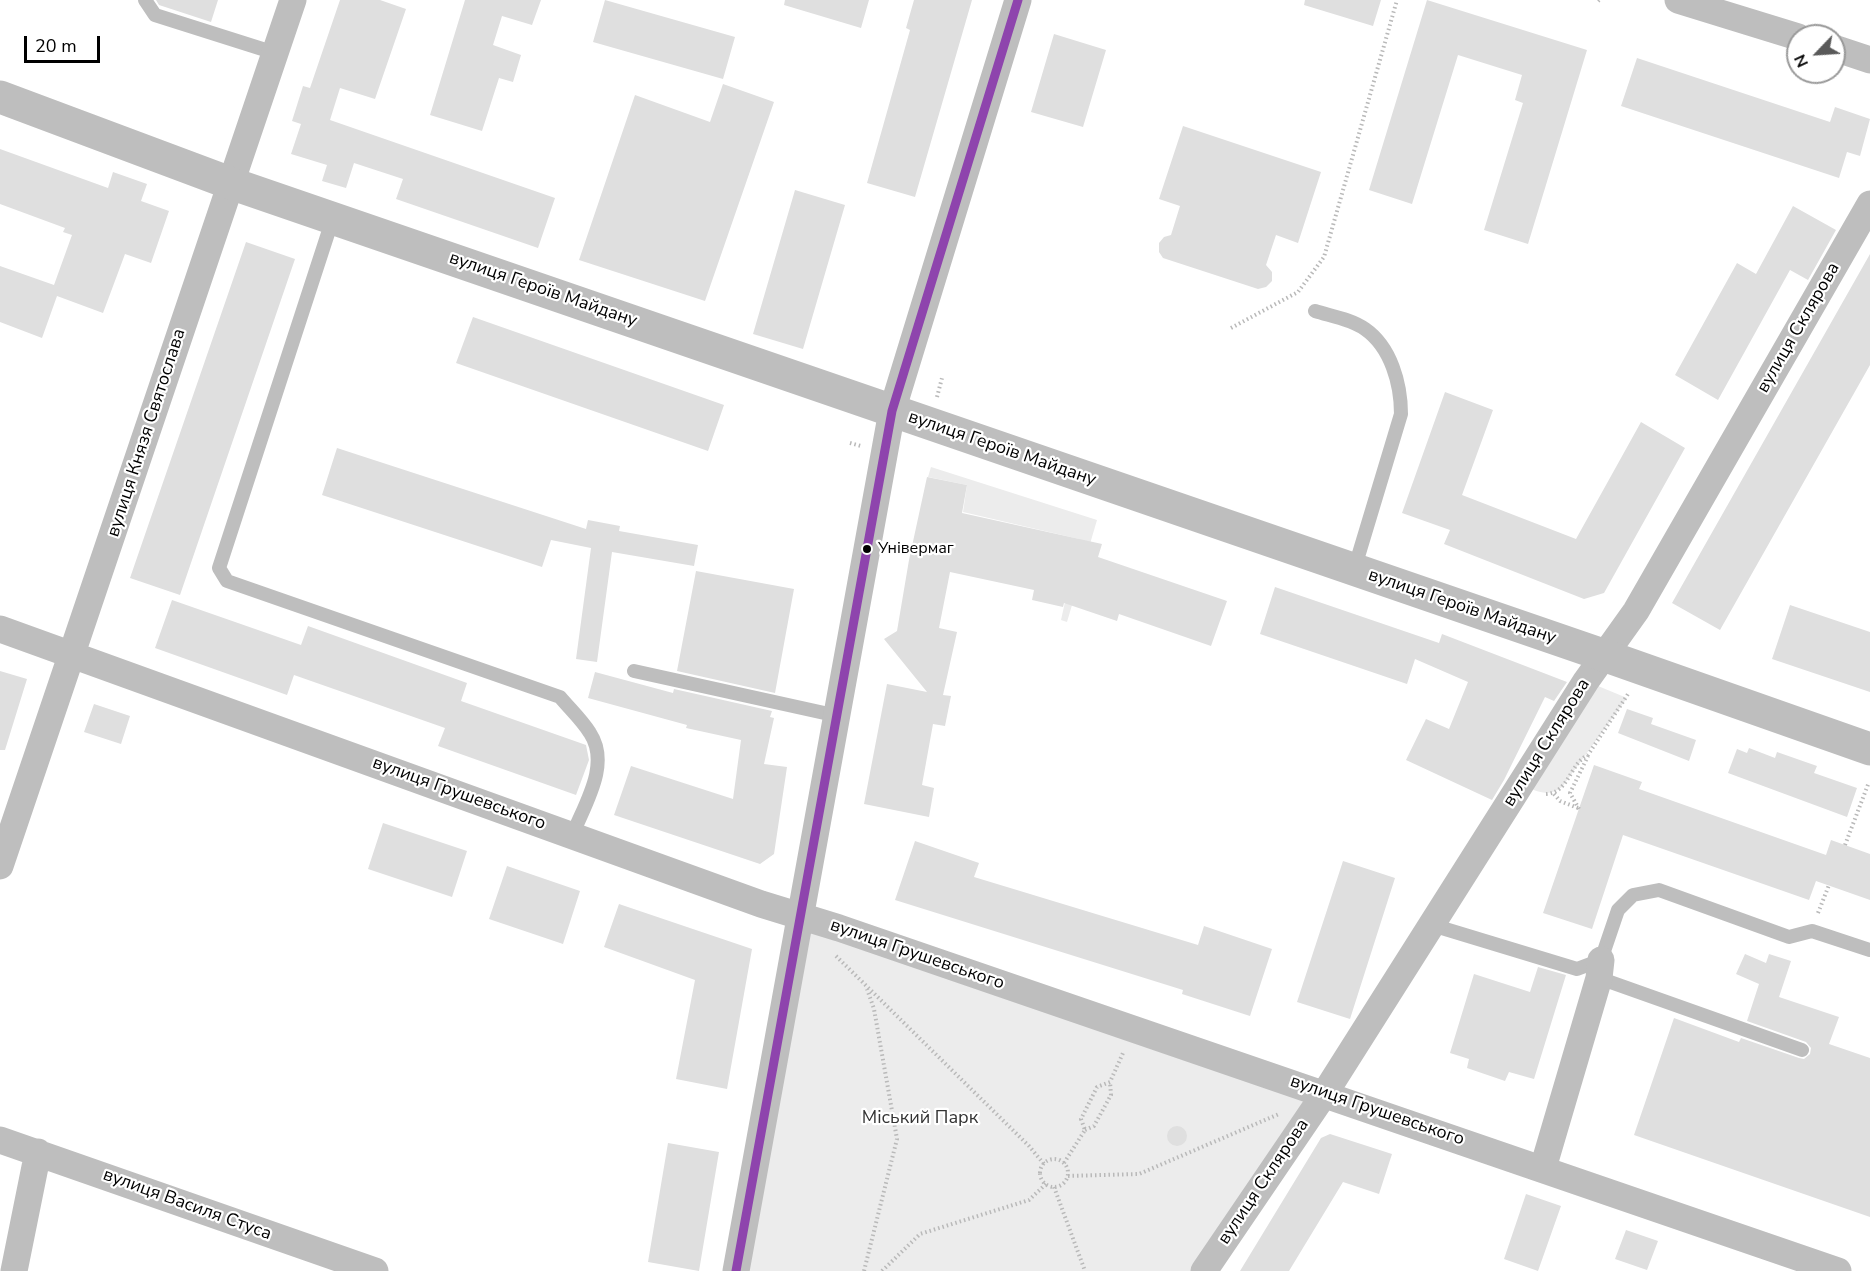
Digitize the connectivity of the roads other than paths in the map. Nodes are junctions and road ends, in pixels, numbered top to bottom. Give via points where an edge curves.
1 (145, 0) edge
2 (293, 0) edge
3 (1017, 0) edge
4 (1678, 0) edge
5 (1786, 33) edge
6 (1846, 52) edge
7 (274, 53) junction
8 (1870, 60) edge
9 (0, 97) edge
10 (230, 183) junction
11 (1870, 204) edge
12 (333, 218) junction
13 (1315, 311) dead end
14 (892, 411) junction
15 (1354, 570) junction
16 (0, 629) edge
17 (73, 654) junction
18 (1603, 655) junction
19 (634, 671) dead end
20 (838, 716) junction
21 (1870, 749) edge
22 (572, 836) junction
23 (0, 866) edge
24 (800, 916) junction
25 (1432, 925) junction
26 (1870, 950) edge
27 (1600, 969) junction
28 (1802, 1050) dead end
29 (1325, 1093) junction
30 (0, 1140) edge
31 (38, 1152) junction
32 (1543, 1168) junction
33 (14, 1271) edge
34 (375, 1271) edge
35 (736, 1271) edge
36 (1204, 1271) edge
37 (1838, 1271) edge

1 - 7 lane via 155,15
2 - 7 street, вулиця Князя Святослава
3 - 14 street
4 - 5 street
6 - 8 street
7 - 10 street, вулиця Князя Святослава
9 - 10 street, вулиця Героїв Майдану
10 - 12 street, вулиця Героїв Майдану
10 - 17 street, вулиця Князя Святослава
11 - 18 street, вулиця Склярова via 1636,611
12 - 14 street, вулиця Героїв Майдану
12 - 22 lane via 219,568 227,581 560,697 590,733 599,755 598,770
13 - 15 lane via 1366,330 1393,368 1401,390 1401,414
14 - 15 street, вулиця Героїв Майдану
14 - 20 street
15 - 18 street, вулиця Героїв Майдану
16 - 17 street, вулиця Грушевського
17 - 22 street, вулиця Грушевського
17 - 23 street, вулиця Князя Святослава
18 - 21 street, вулиця Героїв Майдану
18 - 25 street, вулиця Склярова
19 - 20 lane
20 - 24 street
22 - 24 street, вулиця Грушевського
24 - 29 street, вулиця Грушевського
24 - 35 street
25 - 27 lane via 1577,969
25 - 29 street, вулиця Склярова
26 - 27 lane via 1812,931 1789,937 1659,890 1633,895 1618,910
27 - 28 lane
27 - 32 street
29 - 32 street, вулиця Грушевського
29 - 36 street, вулиця Склярова
30 - 31 street, вулиця Василя Стуса
31 - 33 street
31 - 34 street, вулиця Василя Стуса
32 - 37 street, вулиця Грушевського

